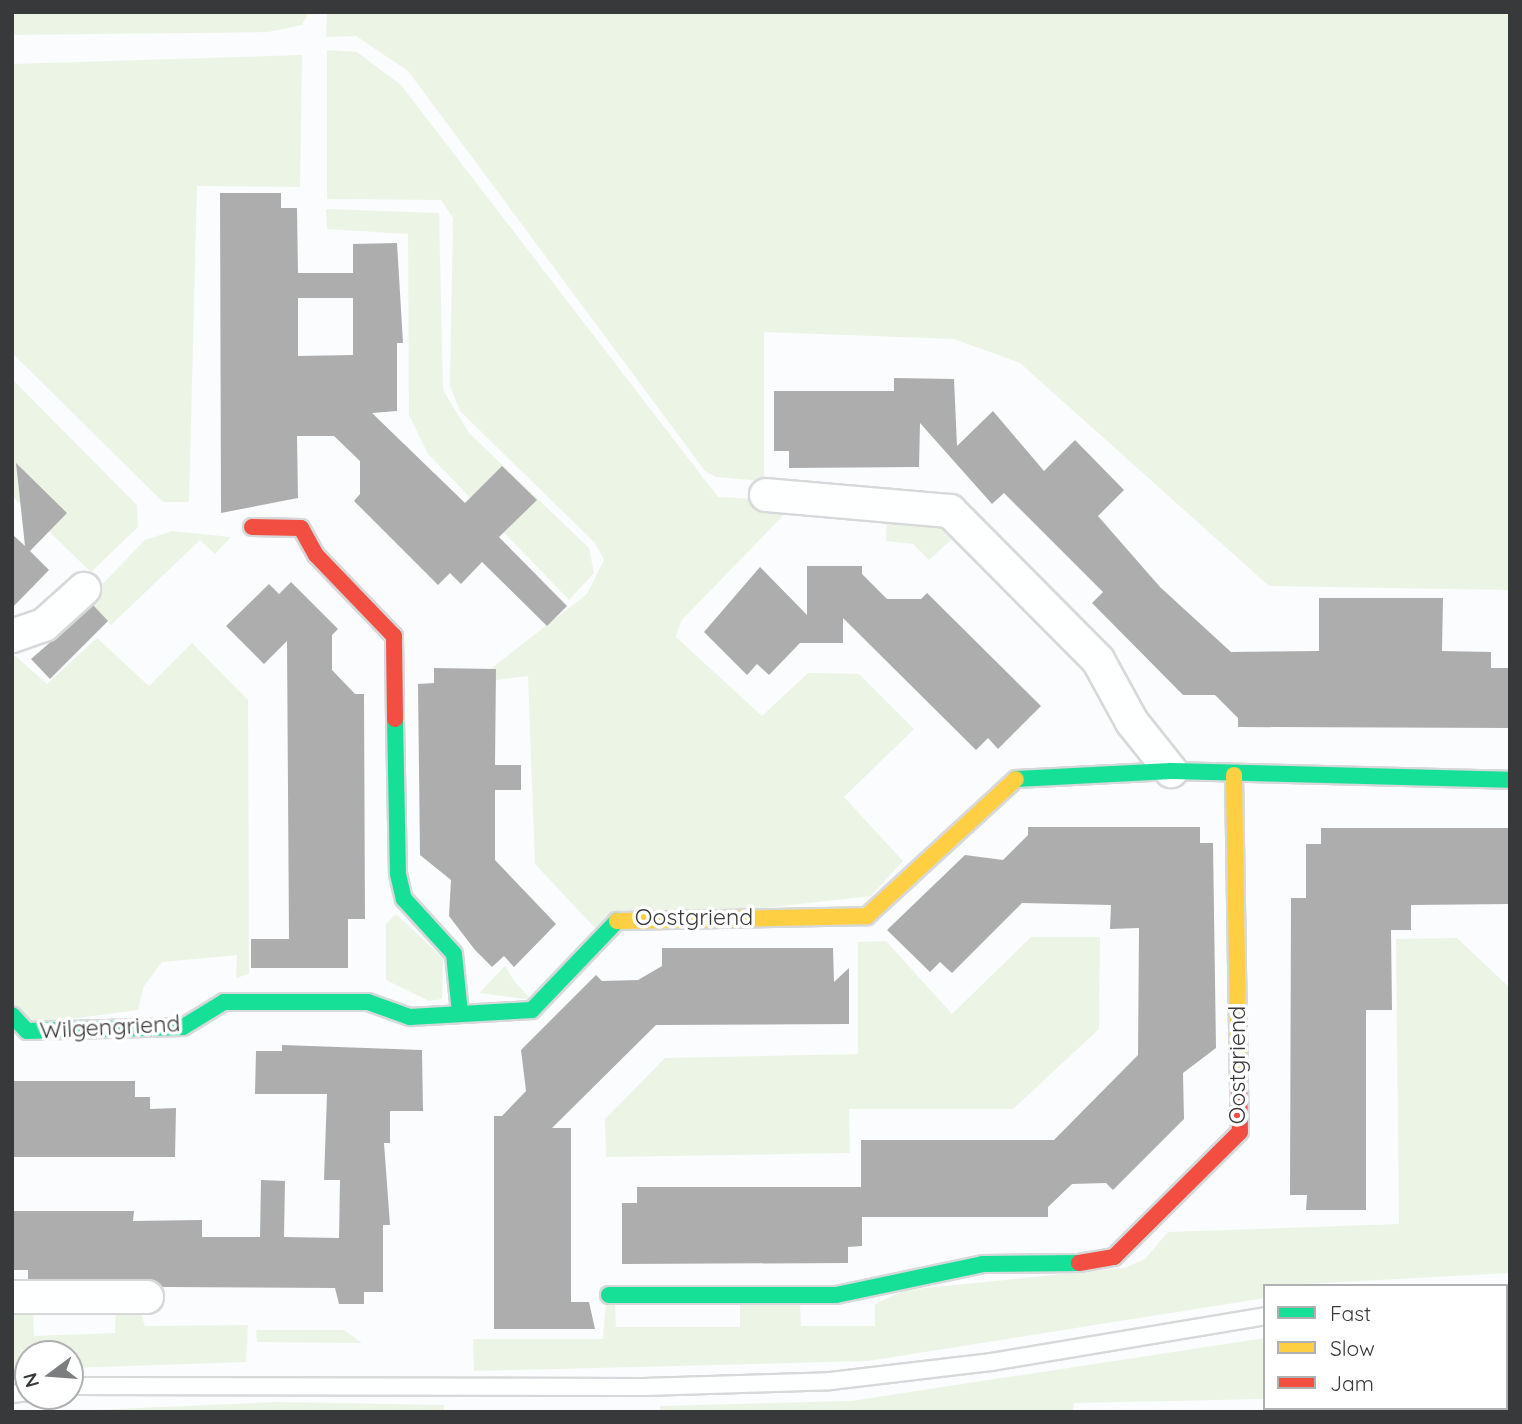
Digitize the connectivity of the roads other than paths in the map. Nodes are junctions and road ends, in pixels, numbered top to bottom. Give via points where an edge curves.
1 (766, 495) dead end
2 (252, 527) dead end
3 (84, 589) dead end
4 (12, 636) edge
5 (1171, 771) junction
6 (1234, 775) junction
7 (1510, 780) edge
8 (460, 1013) junction
9 (12, 1015) edge
10 (609, 1295) dead end
11 (12, 1297) edge
12 (147, 1297) dead end
13 (1263, 1316) edge
14 (84, 1387) edge

1 - 5 street via 950,511 1098,660 1132,722
2 - 8 street via 301,527 316,555 394,635 398,874 404,899 454,954
3 - 4 street via 44,625
5 - 6 street, Oostgriend
5 - 8 street, Oostgriend via 1014,779 867,916 621,917 532,1010
6 - 7 street, Oostgriend
6 - 10 street, Oostgriend via 1240,1132 1114,1256 1076,1264 983,1264 836,1295
8 - 9 street, Wilgengriend via 410,1017 368,1002 224,1002 183,1027 27,1031
11 - 12 street
13 - 14 lane via 991,1362 830,1381 644,1387

